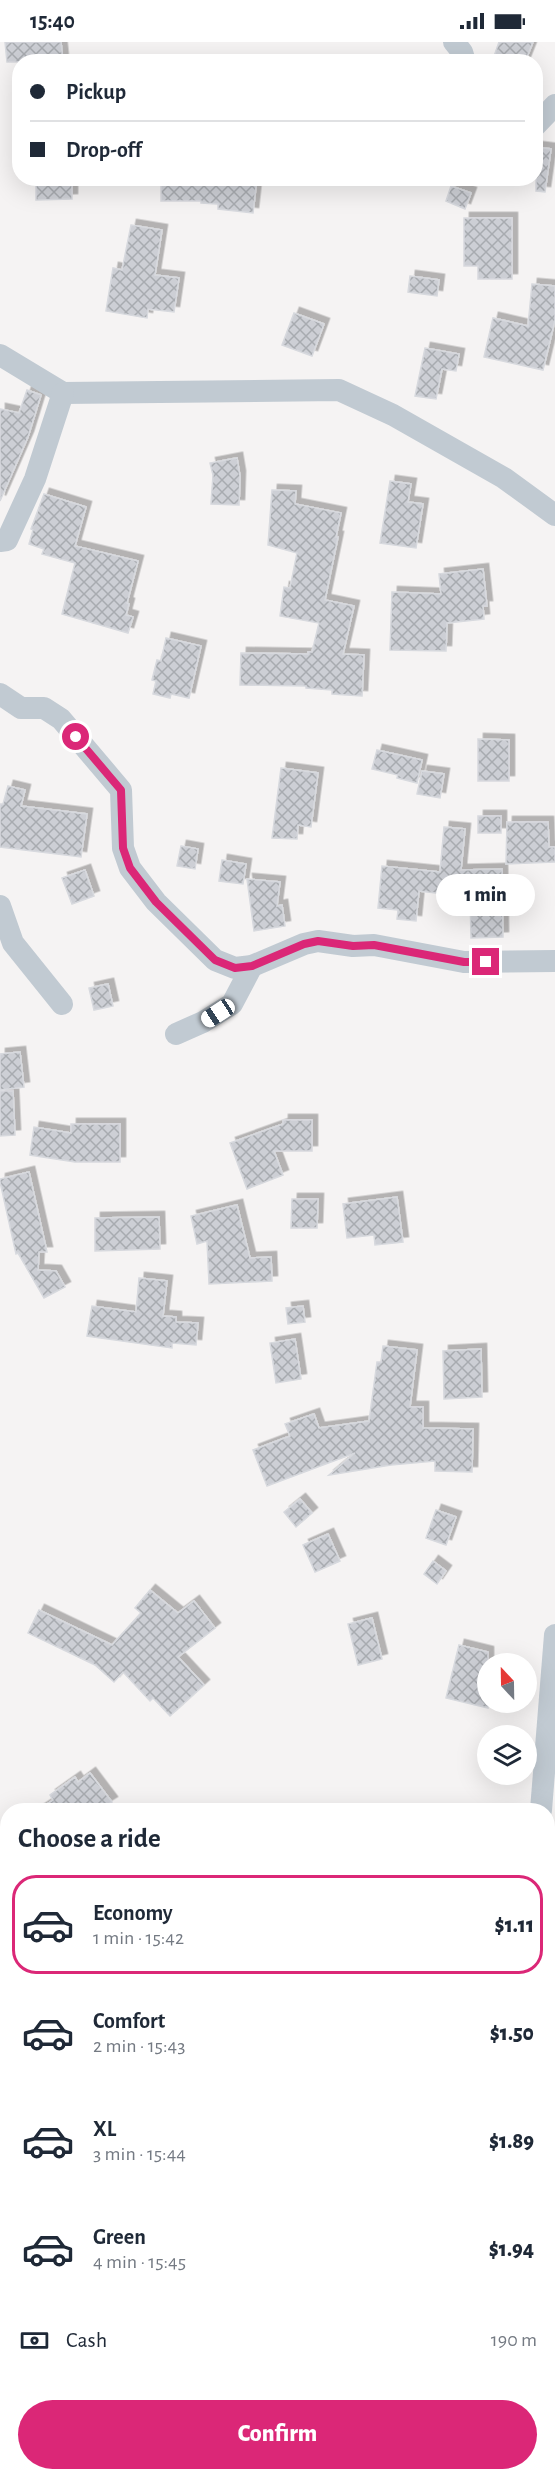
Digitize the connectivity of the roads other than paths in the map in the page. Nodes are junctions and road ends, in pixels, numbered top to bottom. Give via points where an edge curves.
1 (555, 105) edge
2 (543, 118) edge
3 (0, 355) edge
4 (63, 393) junction
5 (555, 515) edge
6 (0, 541) edge
7 (0, 694) edge
8 (0, 906) edge
9 (555, 962) edge
10 (252, 966) junction
11 (62, 1004) dead end
12 (176, 1034) dead end
13 (555, 1635) edge
14 (542, 1803) edge

1 - 2 street
3 - 4 street
4 - 5 street via 339,390 393,415 504,478
4 - 6 street via 35,479 7,540
7 - 10 street via 21,708 44,708 61,719 121,790 123,848 144,890 215,960 235,968
8 - 11 street via 13,943
9 - 10 street via 464,962 374,945 318,941
10 - 12 street via 232,1004
13 - 14 street

